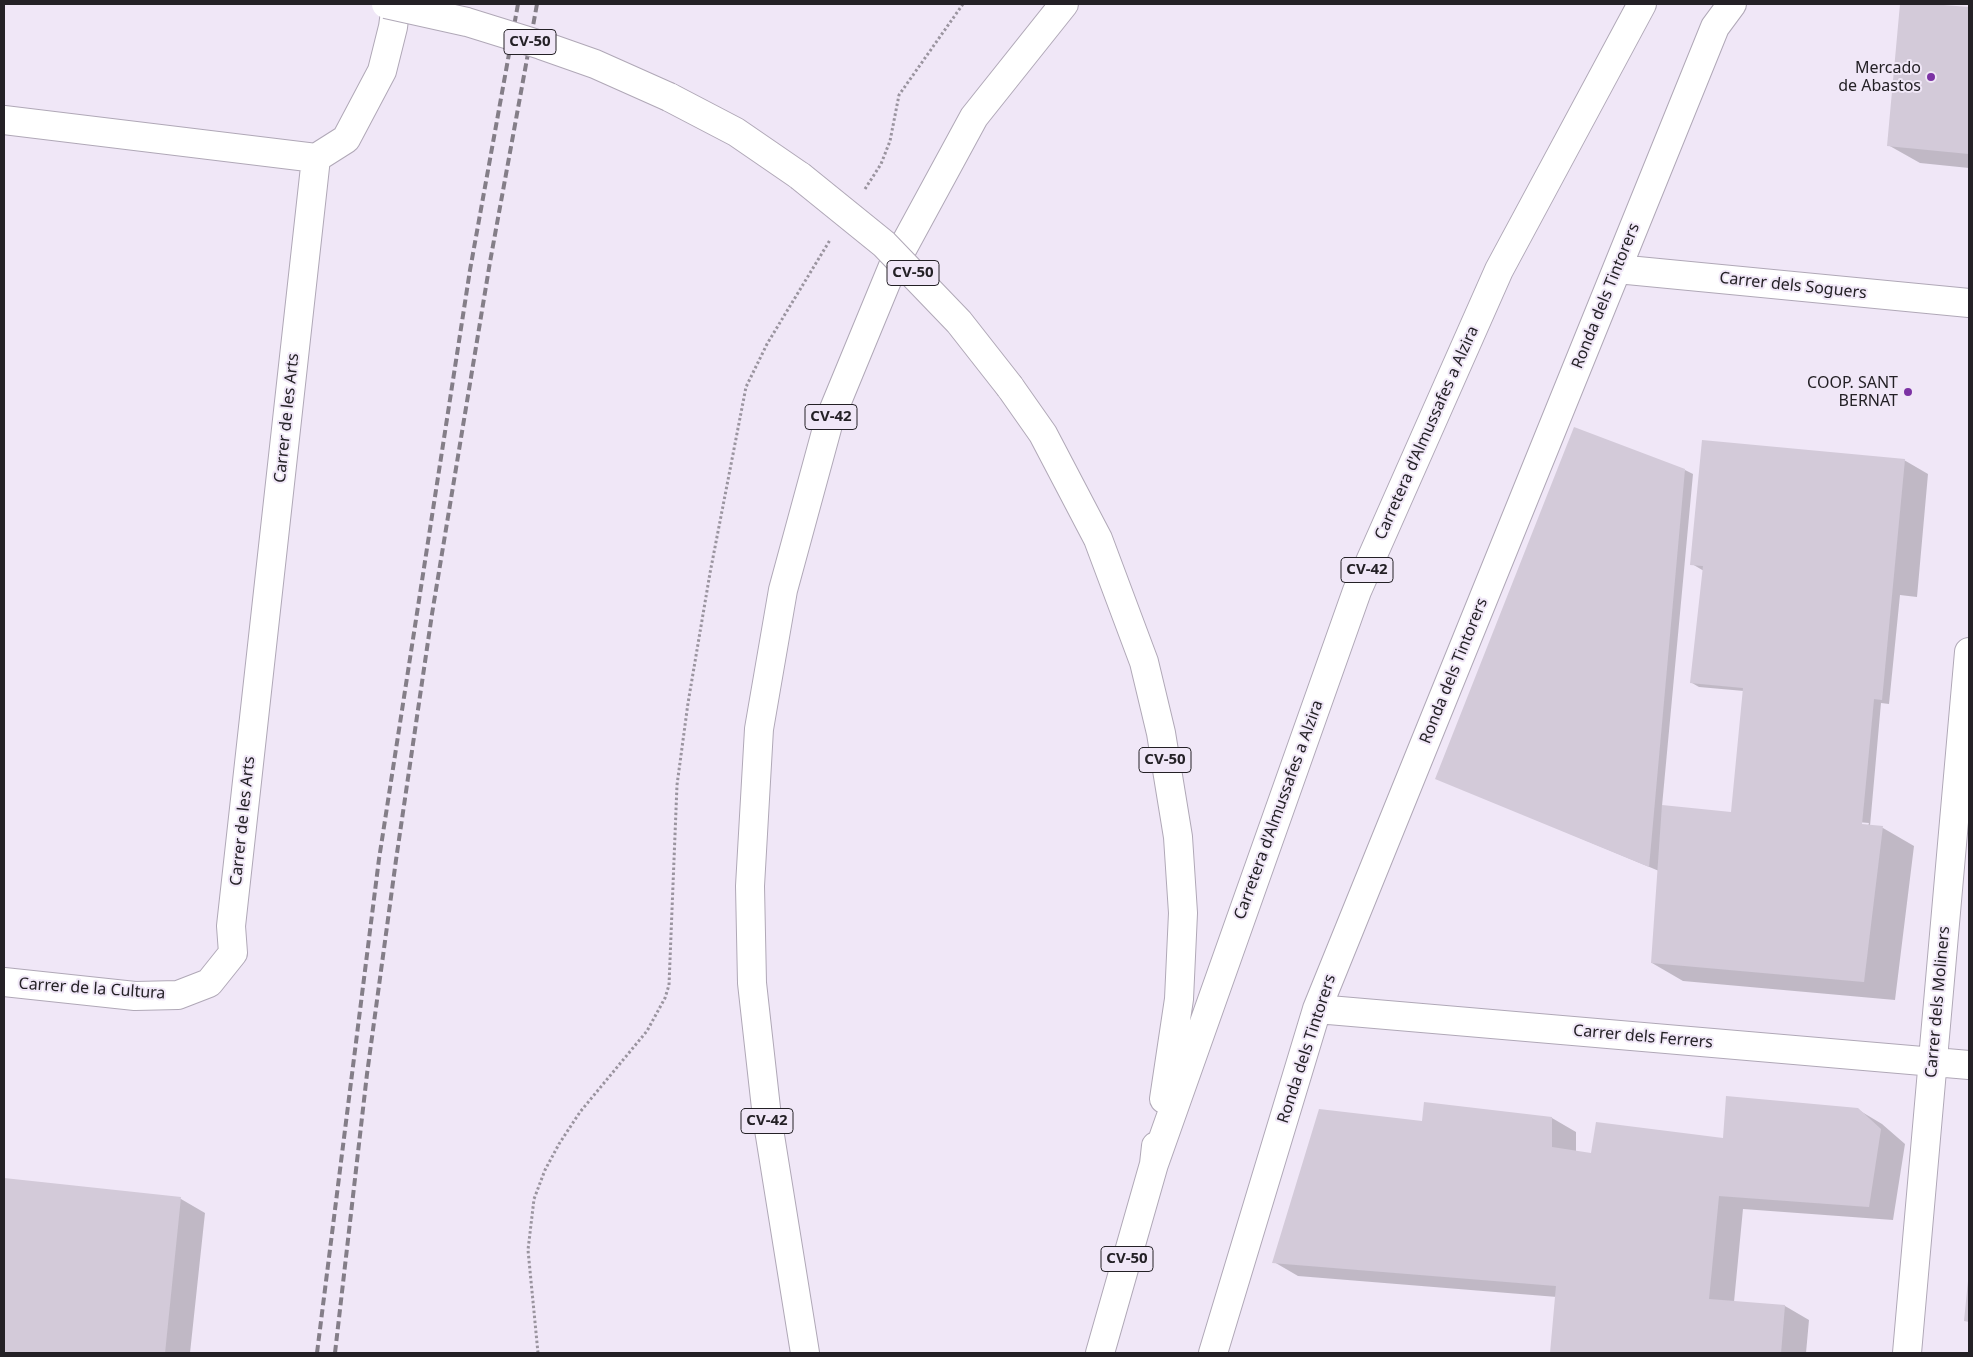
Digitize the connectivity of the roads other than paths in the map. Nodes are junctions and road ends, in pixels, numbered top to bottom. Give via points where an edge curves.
1 (386, 4) edge
2 (396, 4) edge
3 (1064, 4) edge
4 (1642, 4) edge
5 (1732, 4) edge
6 (4, 120) edge
7 (316, 158) junction
8 (1617, 269) junction
9 (1969, 303) edge
10 (1969, 652) edge
11 (4, 982) edge
12 (209, 983) joint
13 (1317, 1009) junction
14 (1933, 1061) junction
15 (1969, 1064) edge
16 (1154, 1164) junction
17 (805, 1353) edge
18 (1100, 1353) edge
19 (1212, 1353) edge
20 (1907, 1353) edge

1 - 16 street, CV-50, bridge via 467,22 595,64 736,132 800,176 884,244 959,322 1043,434 1098,539 1144,662 1161,734 1178,837 1183,913 1179,999
2 - 7 street via 382,71 346,138
3 - 17 street, CV-42 via 974,117 893,266 829,421 779,609 758,738 750,886 752,983 767,1117
4 - 16 street, Carretera d'Almussafes a Alzira / CV-42 via 1499,270 1357,591
5 - 8 street, Ronda dels Tintorers via 1715,27
6 - 7 street
7 - 12 street, Carrer de les Arts via 231,926 233,953
8 - 9 street, Carrer dels Soguers
8 - 13 street, Ronda dels Tintorers
10 - 14 street, Carrer dels Moliners
11 - 12 street, Carrer de la Cultura via 134,996 178,995
13 - 14 street, Carrer dels Ferrers
13 - 19 street, Ronda dels Tintorers
14 - 15 street, Carrer dels Ferrers
14 - 20 street, Carrer dels Moliners
16 - 18 street, CV-50

